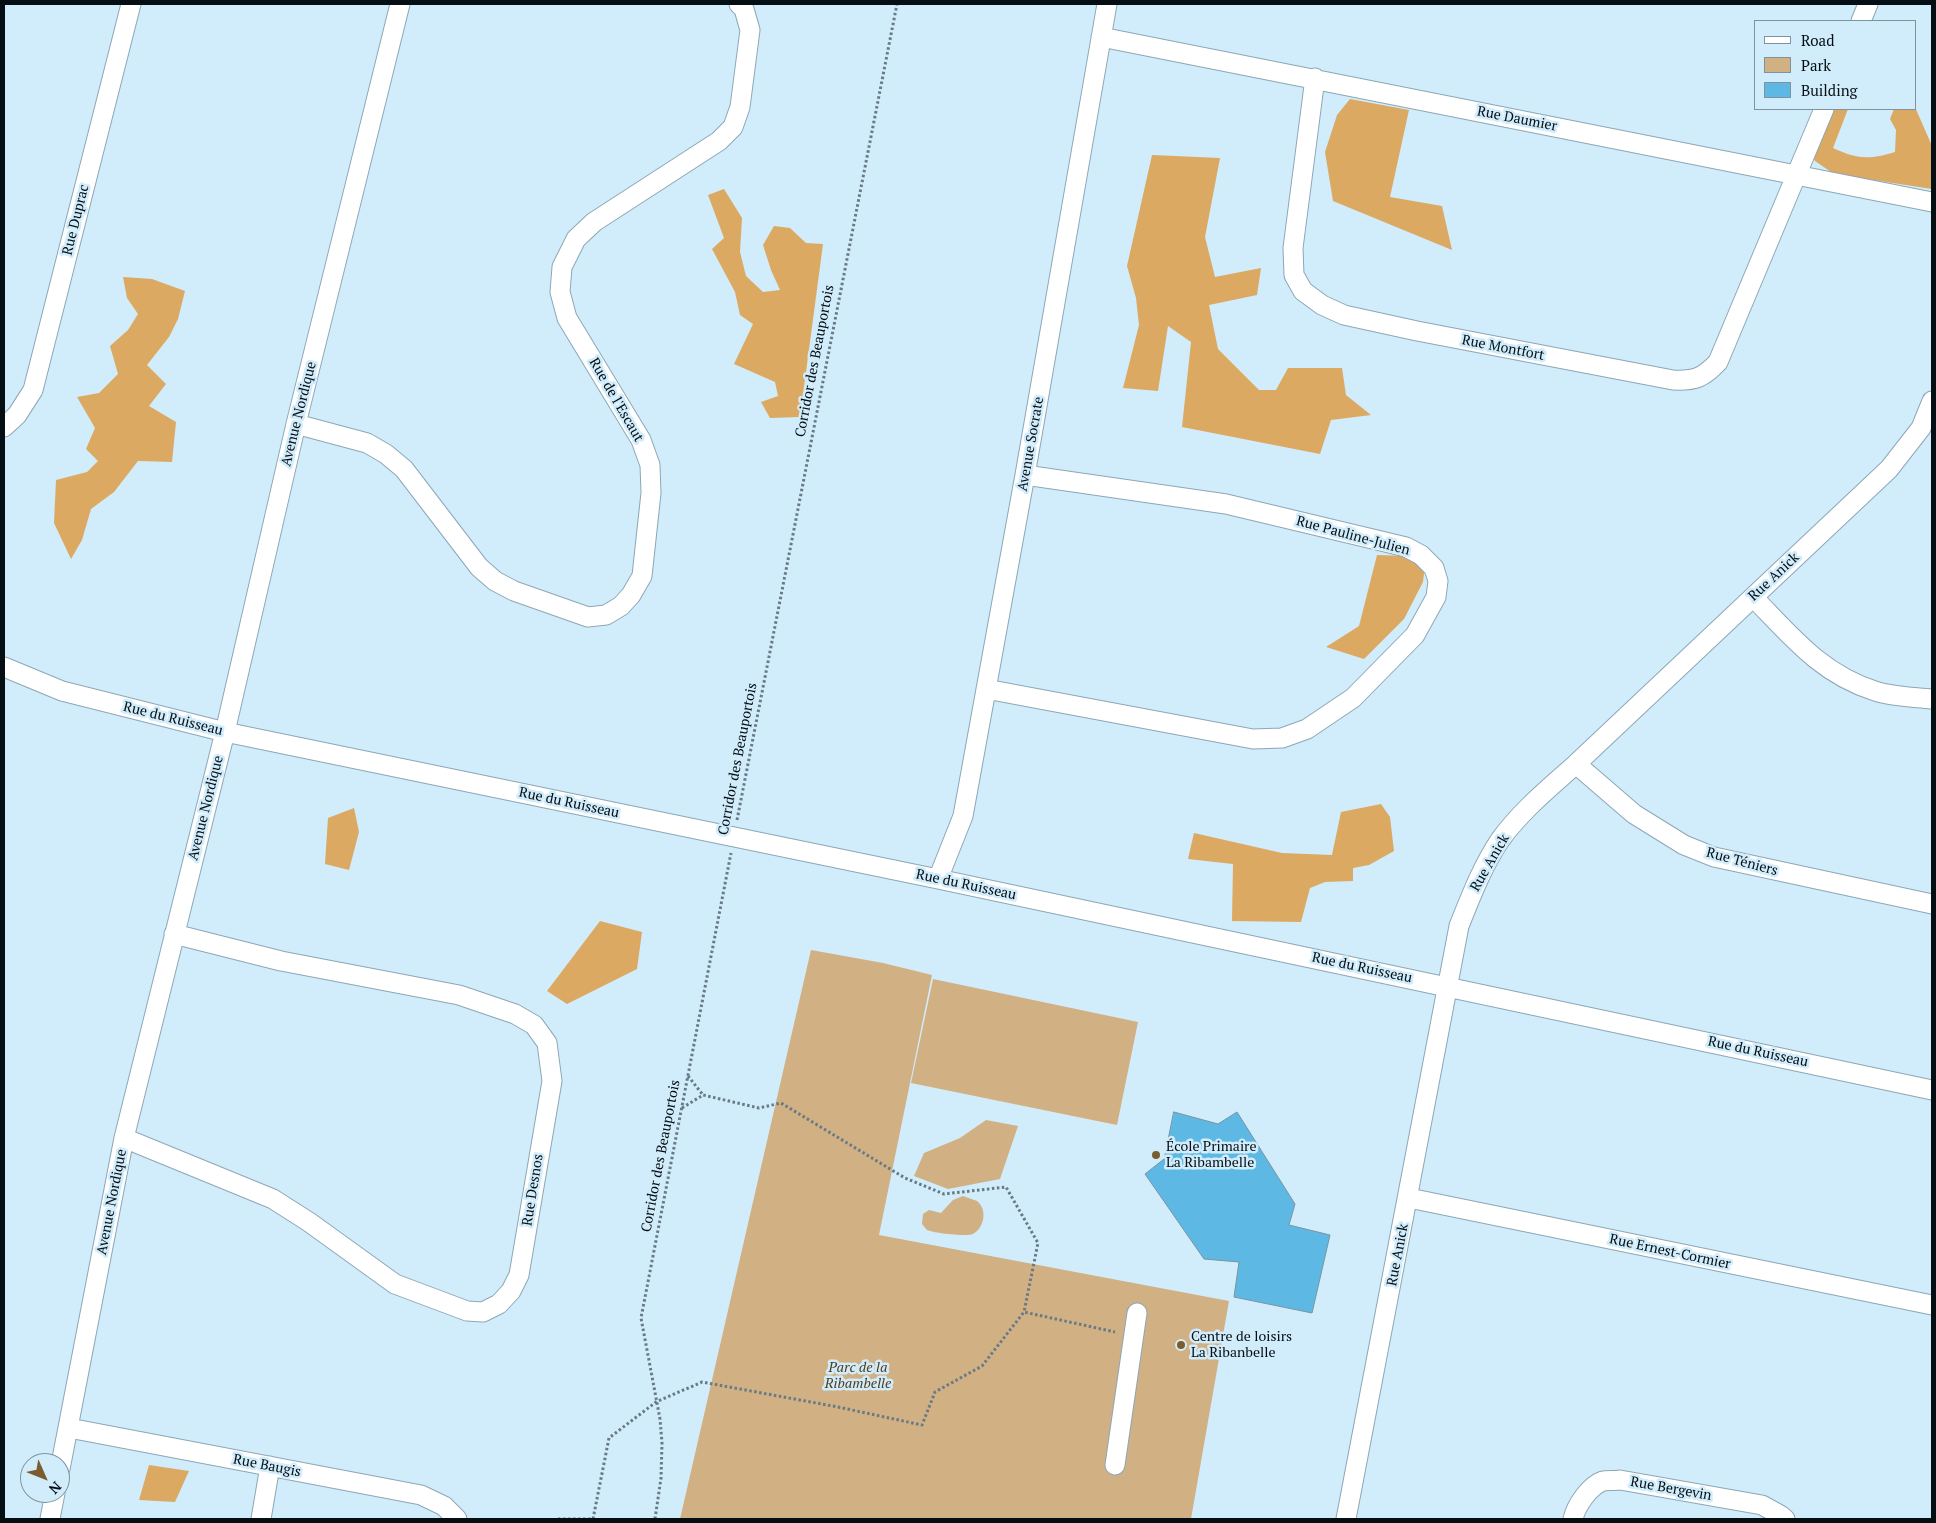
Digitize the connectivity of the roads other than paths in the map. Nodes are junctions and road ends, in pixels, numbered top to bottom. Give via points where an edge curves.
1 (131, 4) edge
2 (400, 4) edge
3 (739, 4) edge
4 (1107, 4) edge
5 (1868, 4) edge
6 (1860, 20) edge
7 (1101, 37) junction
8 (1315, 78) junction
9 (1824, 110) edge
10 (1796, 175) junction
11 (1932, 202) edge
12 (1932, 401) edge
13 (296, 424) junction
14 (4, 427) edge
15 (1025, 475) junction
16 (1753, 597) junction
17 (4, 667) edge
18 (986, 689) junction
19 (1932, 699) edge
20 (225, 732) junction
21 (1576, 764) junction
22 (938, 879) junction
23 (1932, 904) edge
24 (174, 934) junction
25 (1449, 986) junction
26 (1932, 1090) edge
27 (124, 1138) junction
28 (1409, 1198) junction
29 (1932, 1305) edge
30 (1136, 1314) dead end
31 (68, 1428) junction
32 (63, 1453) edge
33 (1115, 1464) dead end
34 (270, 1466) junction
35 (53, 1503) edge
36 (50, 1519) edge
37 (261, 1519) edge
38 (457, 1519) edge
39 (1346, 1519) edge
40 (1573, 1519) edge
41 (1785, 1519) edge

1 - 14 street, Rue Duprac via 33,390 17,415
2 - 13 street, Avenue Nordique
3 - 13 street, Rue de l'Escaut via 744,9 750,30 740,107 733,127 719,141 594,222 576,239 562,267 560,292 568,318 641,440 650,464 651,493 642,576 620,606 606,615 588,618 495,581 479,567 404,469 386,454 367,443
4 - 7 street, Avenue Socrate
5 - 6 street
7 - 8 street, Rue Daumier
7 - 15 street, Avenue Socrate
8 - 10 street, Rue Daumier
8 - 10 street, Rue Montfort via 1293,248 1294,275 1303,292 1344,316 1417,331 1673,380 1690,380 1706,374 1718,362
9 - 10 street, Rue Montfort
10 - 11 street, Rue Daumier
12 - 16 street, Rue Anick via 1921,428 1889,469
13 - 20 street, Avenue Nordique
15 - 18 street, Avenue Socrate
15 - 18 street, Rue Pauline-Julien via 1226,504 1406,547 1434,568 1438,581 1436,597 1415,635 1353,698 1307,729 1282,738 1253,739
16 - 19 street via 1809,655 1841,678 1877,692
16 - 21 street, Rue Anick
17 - 20 street, Rue du Ruisseau via 62,691
18 - 22 street, Avenue Socrate via 963,816
20 - 22 street, Rue du Ruisseau
20 - 24 street, Avenue Nordique
21 - 23 street, Rue Téniers via 1634,814 1684,845 1714,857
21 - 25 street, Rue Anick via 1532,803 1501,840 1476,882 1459,926
22 - 25 street, Rue du Ruisseau
24 - 27 street, Avenue Nordique
24 - 27 street, Rue Desnos via 281,961 459,995 515,1014 534,1025 546,1043 552,1080 519,1275 512,1291 499,1304 483,1312 467,1311 395,1284 273,1199
25 - 26 street, Rue du Ruisseau
25 - 28 street, Rue Anick
27 - 31 street, Avenue Nordique
28 - 29 street, Rue Ernest-Cormier
28 - 39 street, Rue Anick
30 - 33 street
31 - 32 street, Avenue Nordique
31 - 34 street, Rue Baugis
34 - 37 street
34 - 38 street, Rue Baugis via 420,1495 444,1506
35 - 36 street
40 - 41 street, Rue Bergevin via 1590,1490 1602,1482 1620,1480 1762,1505

